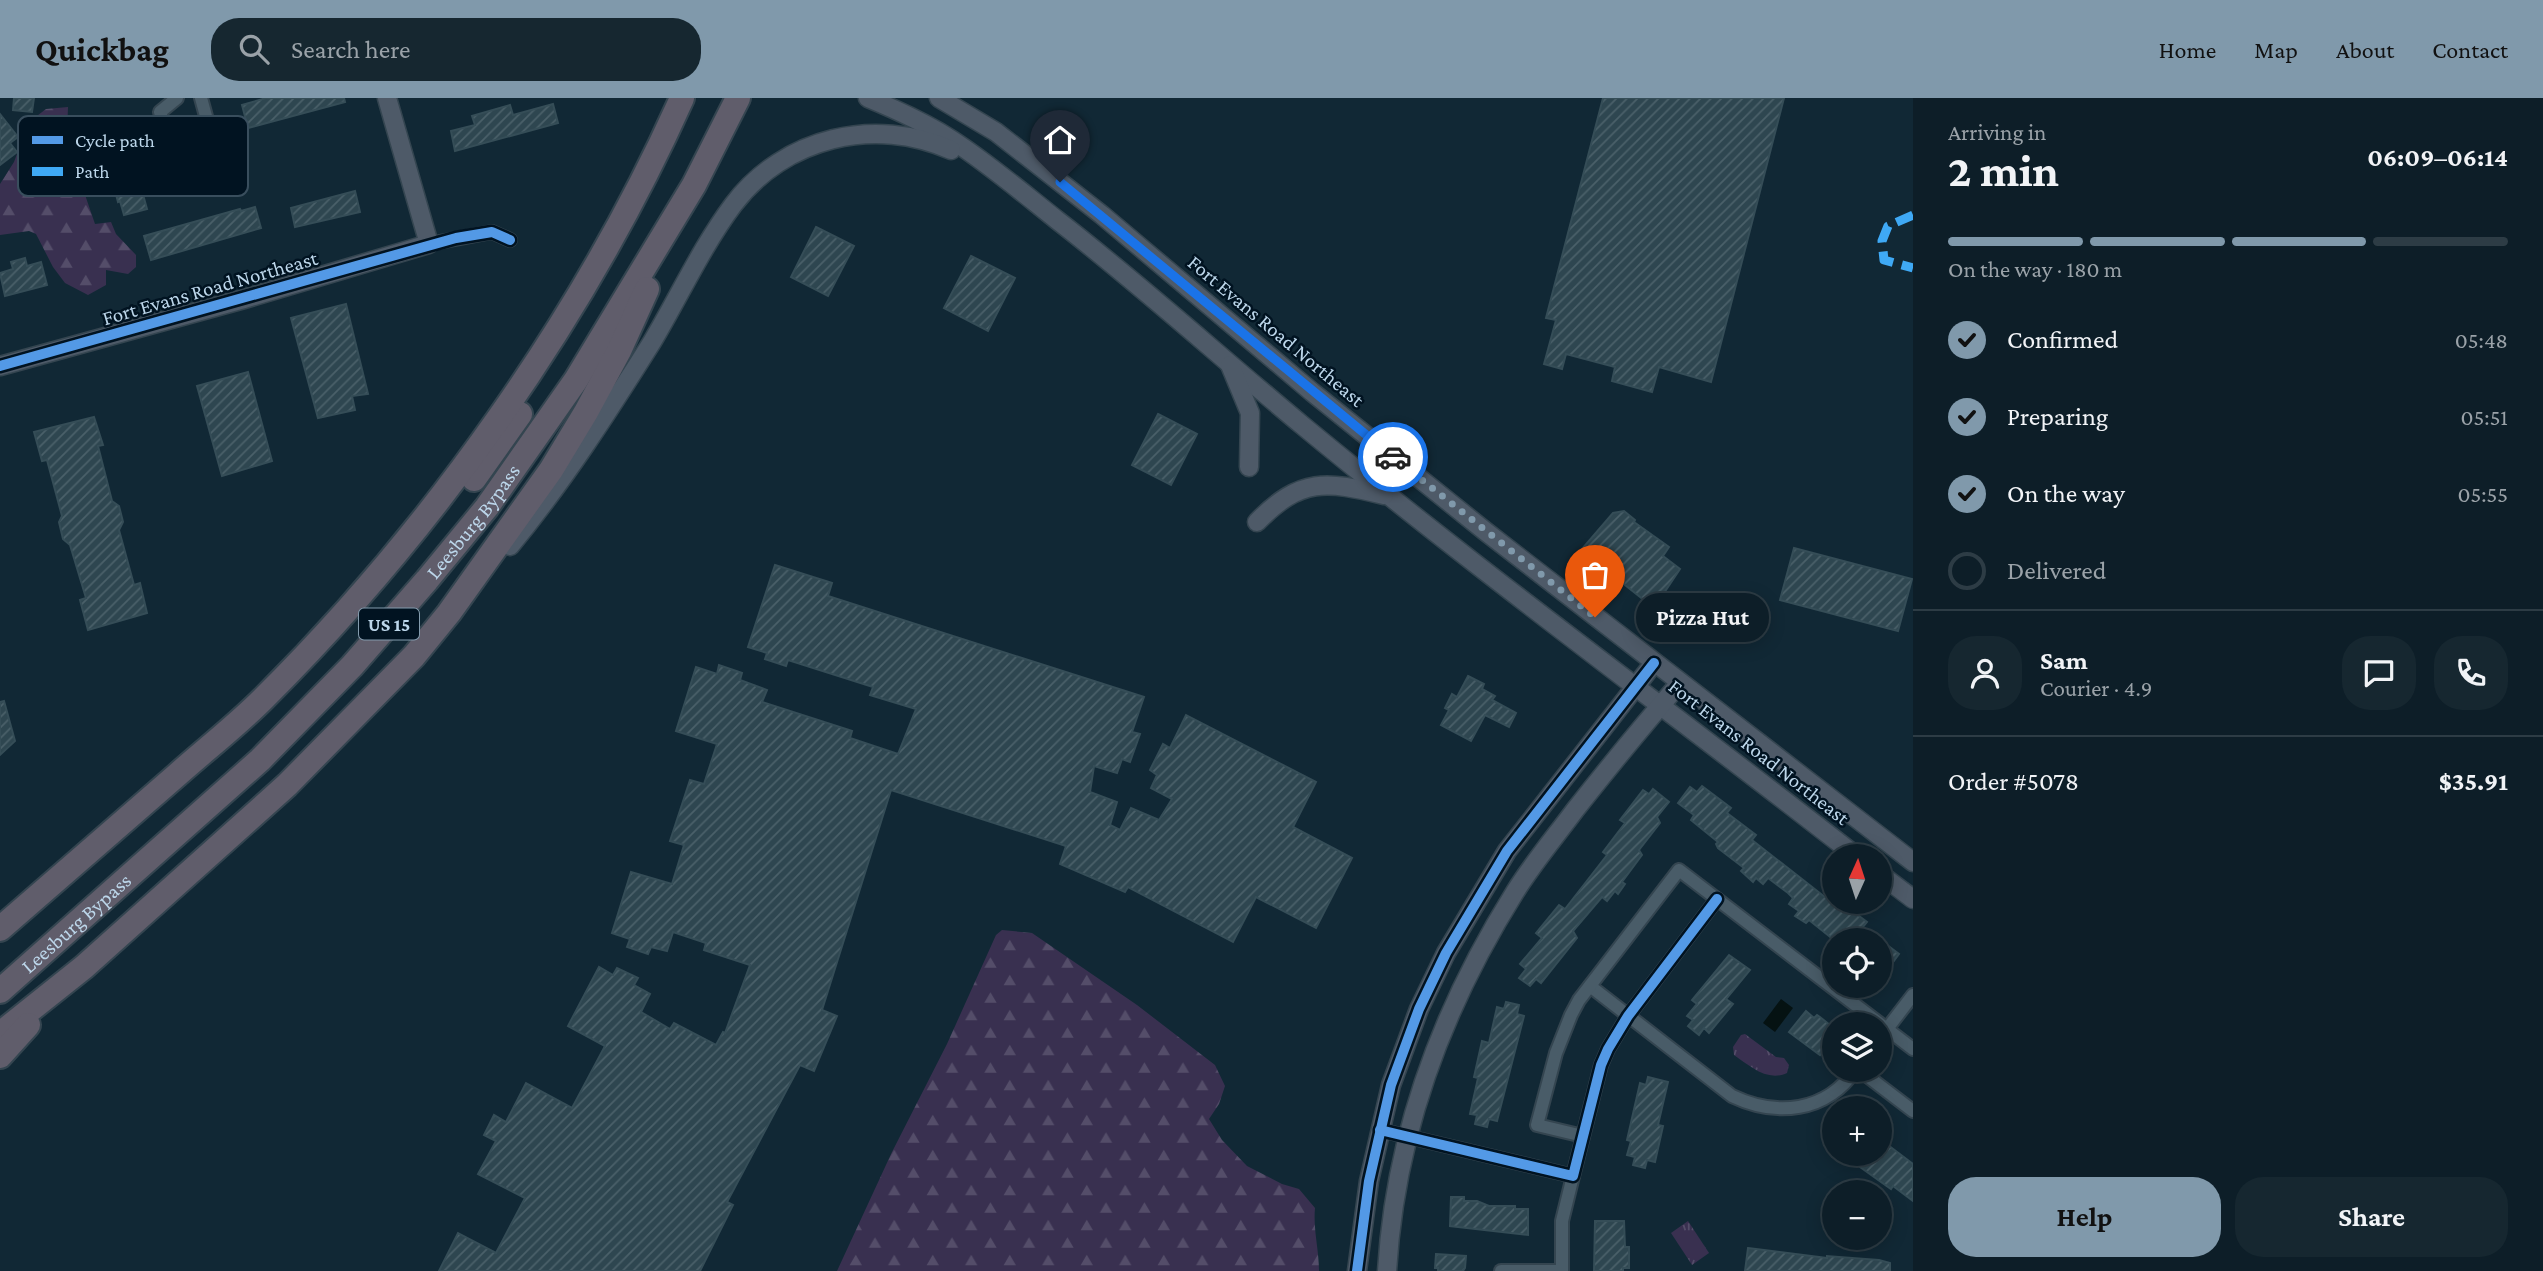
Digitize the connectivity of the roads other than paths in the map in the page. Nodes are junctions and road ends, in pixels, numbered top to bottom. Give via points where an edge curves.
1 (177, 98) edge
2 (201, 98) edge
3 (387, 98) edge
4 (682, 98) edge
5 (700, 98) edge
6 (738, 98) edge
7 (869, 98) edge
8 (939, 98) edge
9 (161, 116) edge
10 (206, 116) edge
11 (694, 185) junction
12 (1018, 189) junction
13 (510, 240) dead end
14 (429, 244) junction
15 (1227, 359) junction
16 (0, 366) edge
17 (1249, 467) dead end
18 (1390, 496) junction
19 (1256, 522) dead end
20 (449, 613) junction
21 (1654, 663) junction
22 (1680, 683) junction
23 (1635, 685) junction
24 (262, 700) junction
25 (1661, 705) junction
26 (1841, 844) edge
27 (1913, 862) edge
28 (1892, 883) edge
29 (1717, 899) junction
30 (1913, 899) edge
31 (0, 929) edge
32 (84, 967) junction
33 (1590, 986) junction
34 (0, 991) edge
35 (1913, 995) edge
36 (1856, 1012) edge
37 (1629, 1016) junction
38 (1892, 1022) edge
39 (0, 1034) edge
40 (1892, 1038) edge
41 (1913, 1049) edge
42 (0, 1056) edge
43 (1845, 1082) edge
44 (1874, 1082) edge
45 (1913, 1111) edge
46 (1380, 1130) junction
47 (1407, 1136) junction
48 (1583, 1136) junction
49 (1573, 1177) junction
50 (1357, 1271) edge
51 (1387, 1271) edge
52 (1501, 1271) edge
53 (1562, 1271) edge

1 - 9 street via 160,112
2 - 10 street
3 - 14 main road
4 - 24 highway, Leesburg Bypass / US 15 via 625,216 496,419 410,534
5 - 24 highway via 631,236 575,332 498,446 396,576
6 - 11 highway, Leesburg Bypass / US 15
7 - 12 main road, Fort Evans Road Northeast via 951,139
8 - 21 main road, Fort Evans Road Northeast via 996,132 1102,215 1312,392
11 - 20 highway via 619,351 586,412 551,470
11 - 34 highway, Leesburg Bypass / US 15 via 576,380 487,507 427,580 352,666 260,760
12 - 15 main road, Fort Evans Road Northeast
12 - 20 main road via 951,150 900,135 850,135 800,151 774,166 733,204 567,474 512,545
13 - 14 street via 492,232
14 - 16 main road, Fort Evans Road Northeast
15 - 17 main road via 1250,413
15 - 18 main road, Fort Evans Road Northeast
18 - 19 main road via 1353,487 1309,486 1275,504
18 - 23 main road, Fort Evans Road Northeast
20 - 32 highway via 287,785
21 - 22 main road, Fort Evans Road Northeast
21 - 23 main road
22 - 25 main road
22 - 27 main road, Fort Evans Road Northeast
23 - 25 main road, Fort Evans Road Northeast
23 - 46 main road via 1507,851 1468,912 1406,1041
24 - 31 highway, Leesburg Bypass / US 15
25 - 26 main road, Fort Evans Road Northeast
25 - 47 main road via 1548,845 1489,935 1443,1027
28 - 30 main road
29 - 33 street via 1679,870
29 - 36 street
29 - 37 street
32 - 39 highway
32 - 42 highway
33 - 37 street
33 - 48 street via 1564,1028 1537,1125
35 - 38 street
37 - 43 street via 1732,1096 1751,1104 1779,1109 1807,1105
37 - 48 street via 1601,1065
40 - 41 street
44 - 45 street
46 - 47 street
46 - 50 main road via 1368,1181
47 - 49 street
47 - 51 main road
48 - 49 street
49 - 53 street via 1562,1221
52 - 53 street

